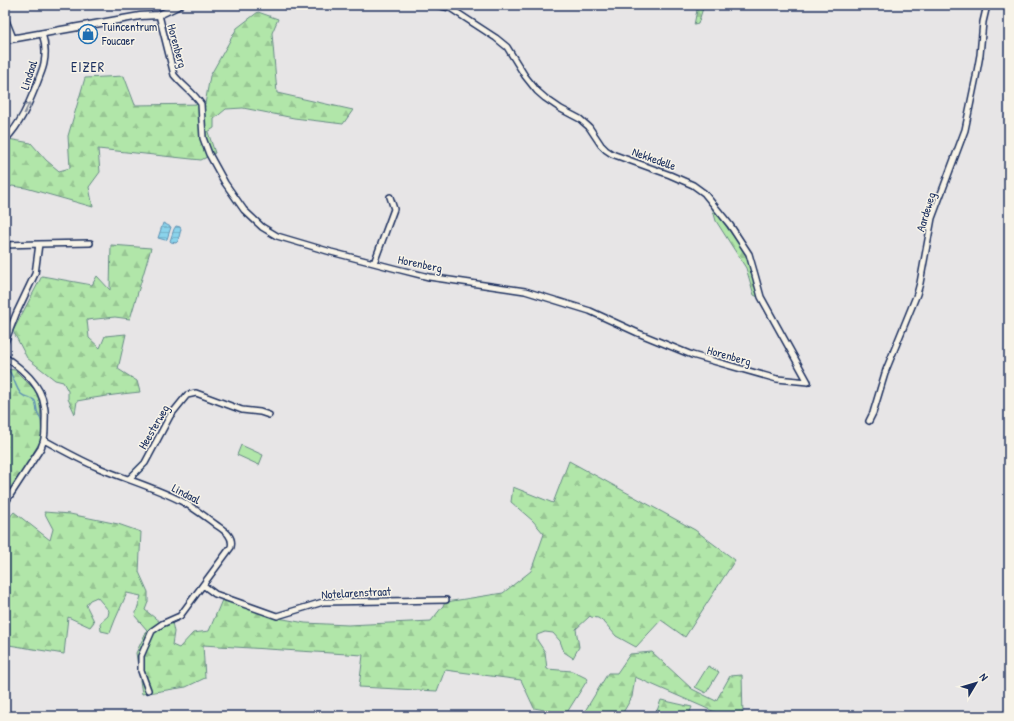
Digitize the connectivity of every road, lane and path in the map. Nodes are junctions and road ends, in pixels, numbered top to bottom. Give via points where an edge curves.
1 (180, 5) edge
2 (437, 5) edge
3 (987, 5) edge
4 (159, 14) junction
5 (5, 18) edge
6 (42, 33) junction
7 (13, 38) junction
8 (5, 40) edge
9 (5, 140) edge
10 (390, 197) dead end
11 (90, 243) dead end
12 (39, 244) junction
13 (5, 245) edge
14 (374, 263) junction
15 (5, 342) edge
16 (5, 357) edge
17 (808, 382) joint
18 (269, 415) dead end
19 (869, 421) dead end
20 (44, 440) junction
21 (129, 479) junction
22 (5, 503) edge
23 (203, 584) junction
24 (446, 600) dead end
25 (148, 690) dead end

1 - 4 street
2 - 17 street, Nekkedelle via 450,8 507,47 537,91 544,98 580,119 606,150 693,185 704,193 730,225 748,254 761,297
3 - 19 street, Aardeweg via 965,130 932,218 917,294 886,370
4 - 6 street
4 - 14 street, Horenberg via 174,75 201,104 203,138 225,183 244,210 262,227 277,236
5 - 7 street
6 - 7 street
9 -> 6 street, Lindaal via 30,103 44,64
7 - 8 street
10 - 14 street via 394,209
11 - 12 street
12 - 13 street
12 - 15 street via 35,274
14 - 17 street, Horenberg via 429,277 525,291 590,311 692,355 777,379
16 - 20 street via 33,381 40,392 44,404
18 - 21 street, Heesterweg via 242,410 196,393 187,395 170,416 145,463
20 - 21 street, Lindaal via 66,453
20 - 22 street
21 - 23 street, Lindaal via 186,503 230,536 231,547
23 - 24 street, Notelarenstraat via 215,594 277,616 323,602
23 - 25 street, Lindaal via 180,616 152,631 141,656 141,671

